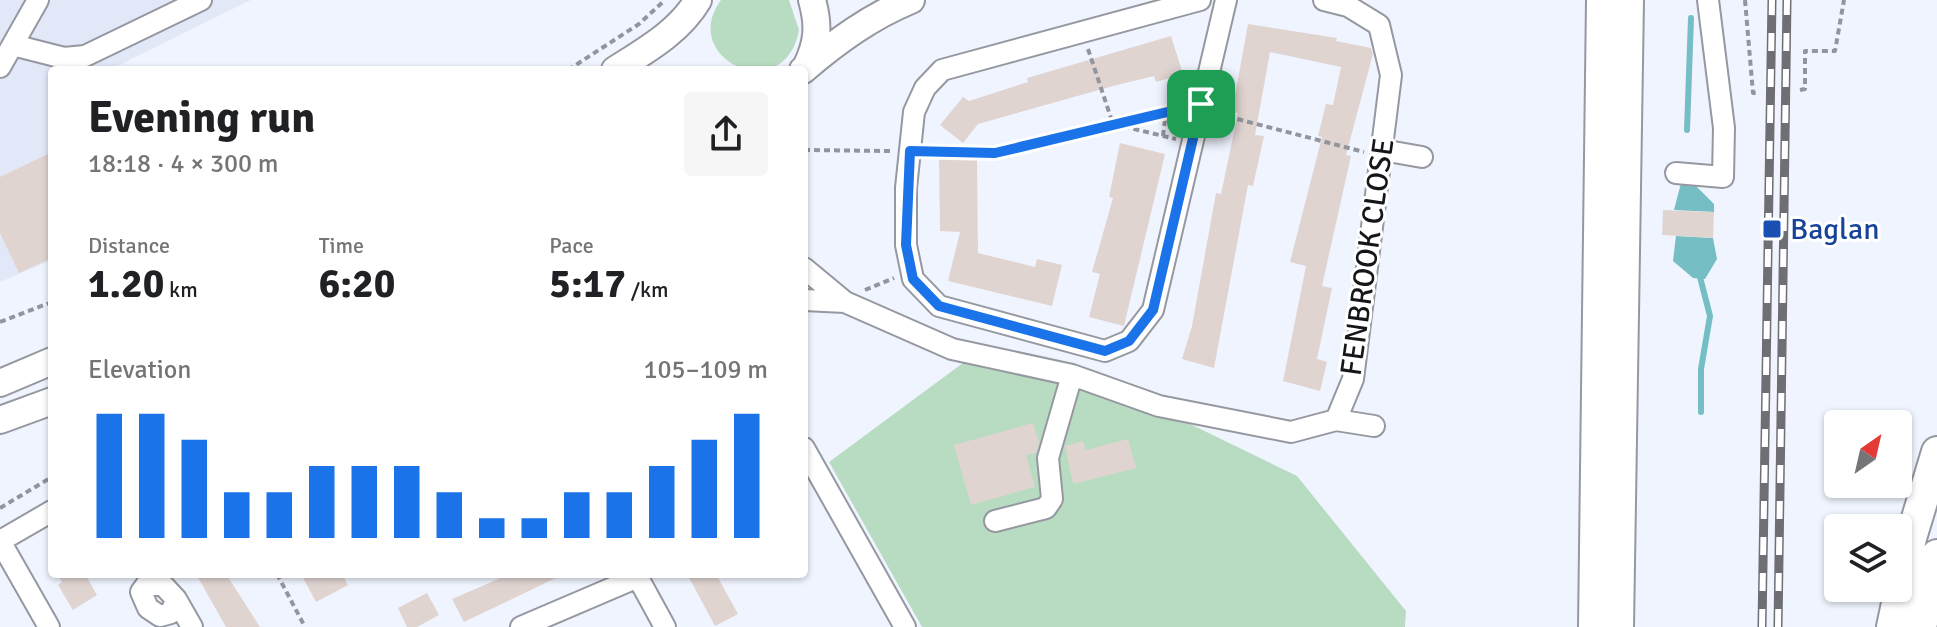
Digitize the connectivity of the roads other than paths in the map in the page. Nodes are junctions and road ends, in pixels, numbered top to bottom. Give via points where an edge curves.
1 (38, 0) edge
2 (201, 0) edge
3 (698, 0) edge
4 (812, 0) edge
5 (911, 0) edge
6 (1200, 0) edge
7 (1226, 0) edge
8 (1324, 0) edge
9 (1602, 0) edge
10 (1628, 0) edge
11 (1708, 0) edge
12 (13, 45) junction
13 (621, 66) edge
14 (806, 66) edge
15 (808, 66) edge
16 (0, 67) edge
17 (1382, 153) junction
18 (1422, 157) dead end
19 (1676, 173) dead end
20 (808, 271) edge
21 (808, 300) edge
22 (842, 300) junction
23 (48, 363) edge
24 (1072, 375) junction
25 (0, 383) edge
26 (48, 402) edge
27 (0, 420) edge
28 (1336, 420) junction
29 (1374, 426) dead end
30 (1937, 452) edge
31 (808, 455) edge
32 (48, 513) edge
33 (995, 521) dead end
34 (0, 541) edge
35 (1937, 555) edge
36 (632, 578) edge
37 (638, 578) edge
38 (176, 599) dead end
39 (49, 627) edge
40 (192, 627) edge
41 (521, 627) edge
42 (665, 627) edge
43 (905, 627) edge
44 (1594, 627) edge
45 (1618, 627) edge
46 (1892, 627) edge
47 (1921, 627) edge

1 - 12 street
2 - 12 street via 85,56 64,58
3 - 13 main road via 664,38
4 - 14 main road via 818,21 816,46
5 - 15 main road via 847,33
6 - 7 street via 942,70 925,88 914,112 906,188 909,272 939,306 1105,351 1129,341 1153,310
8 - 17 street, FENBROOK CLOSE via 1348,6 1379,25 1391,75
9 - 44 highway
10 - 45 highway
11 - 19 street via 1724,128 1723,177
12 - 16 street
17 - 18 street
17 - 28 street, FENBROOK CLOSE via 1353,379
20 - 22 street
21 - 22 street
22 - 24 street via 952,349
23 - 25 main road
24 - 28 street via 1159,406 1291,432
24 - 33 street via 1048,458 1052,499 1046,508
26 - 27 main road
28 - 29 street
30 - 46 highway
31 - 43 street
32 - 34 street
34 - 39 street
35 - 47 highway
36 - 41 street
37 - 42 street
38 - 40 street

